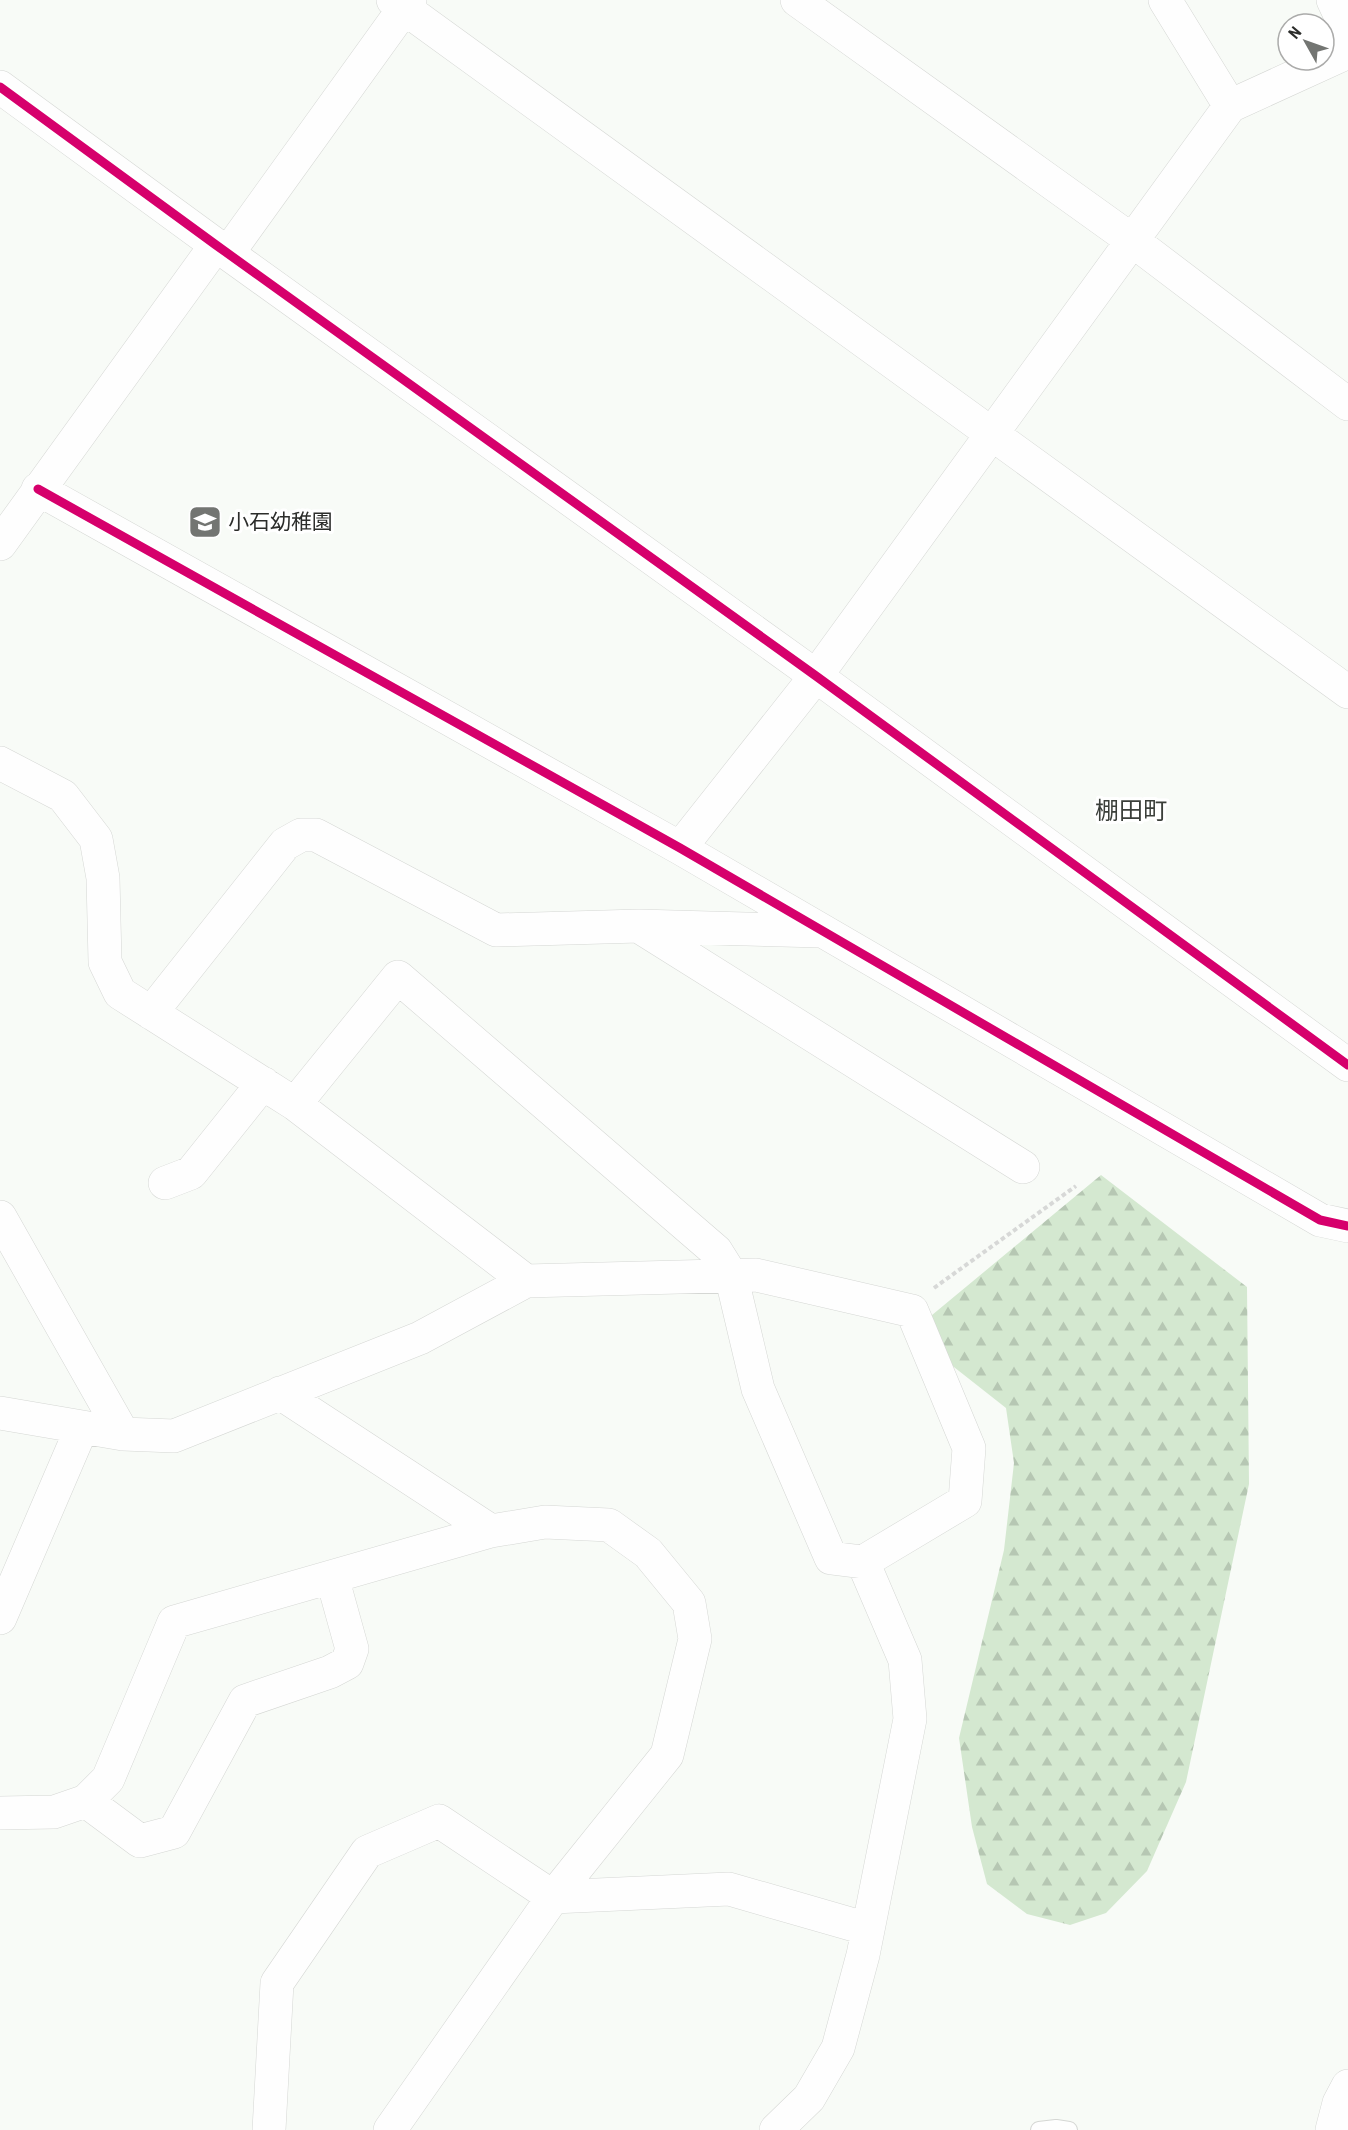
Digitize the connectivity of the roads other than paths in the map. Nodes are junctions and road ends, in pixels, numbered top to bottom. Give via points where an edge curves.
1 (797, 0) edge
2 (1165, 0) edge
3 (1333, 0) edge
4 (403, 3) edge
5 (1348, 32) edge
6 (1348, 52) edge
7 (0, 87) edge
8 (1230, 106) junction
9 (1133, 241) junction
10 (222, 249) junction
11 (1348, 404) edge
12 (992, 435) junction
13 (38, 489) junction
14 (0, 544) edge
15 (816, 676) junction
16 (1348, 692) edge
17 (0, 763) edge
18 (680, 848) junction
19 (639, 926) junction
20 (823, 931) junction
21 (151, 1013) junction
22 (1348, 1065) edge
23 (263, 1083) junction
24 (295, 1104) junction
25 (1023, 1167) dead end
26 (165, 1183) dead end
27 (0, 1217) edge
28 (1348, 1226) edge
29 (731, 1275) junction
30 (526, 1281) junction
31 (280, 1393) junction
32 (0, 1413) edge
33 (82, 1427) junction
34 (123, 1434) junction
35 (491, 1531) junction
36 (863, 1562) junction
37 (332, 1577) junction
38 (0, 1618) edge
39 (86, 1801) junction
40 (0, 1813) edge
41 (553, 1897) junction
42 (868, 1929) junction
43 (1348, 2086) edge
44 (269, 2130) edge
45 (390, 2130) edge
46 (776, 2130) edge
47 (1039, 2130) edge
48 (1069, 2130) edge
49 (1332, 2130) edge

1 - 9 street
2 - 8 street
3 - 5 street
4 - 10 street
4 - 12 street
6 - 8 street
7 - 10 street
8 - 9 street
9 - 11 street
9 - 12 street
10 - 13 street
10 - 15 street
12 - 15 street
12 - 16 street
13 - 14 street
13 - 18 street
15 - 18 street
15 - 22 street
17 - 21 street via 63,796 96,839 103,878 105,962 120,993
18 - 20 street
19 - 20 street
19 - 21 street via 496,930 316,835 301,835 285,844
19 - 25 street
20 - 28 street via 1320,1220
21 - 23 street
23 - 24 street
23 - 26 street via 191,1173
24 - 29 street via 398,977 716,1251
24 - 30 street
27 - 34 street
29 - 30 street
29 - 36 street via 758,1389 831,1558
29 - 36 street via 756,1275 917,1304 969,1448 965,1501
30 - 31 street via 420,1338
31 - 34 street via 174,1436
31 - 35 street
32 - 33 street
33 - 34 street
33 - 38 street
35 - 37 street
35 - 41 street via 545,1522 609,1525 648,1553 689,1603 696,1639 667,1755
36 - 42 street via 904,1660 910,1719
37 - 39 street via 174,1622 108,1779
37 - 39 street via 352,1649 347,1663 245,1701 174,1832 140,1840
39 - 40 street via 54,1812
41 - 42 street via 729,1889
41 - 44 street via 439,1821 367,1852 277,1983
41 - 45 street
42 - 46 street via 838,2048 809,2098
43 - 49 street
47 - 48 lane

